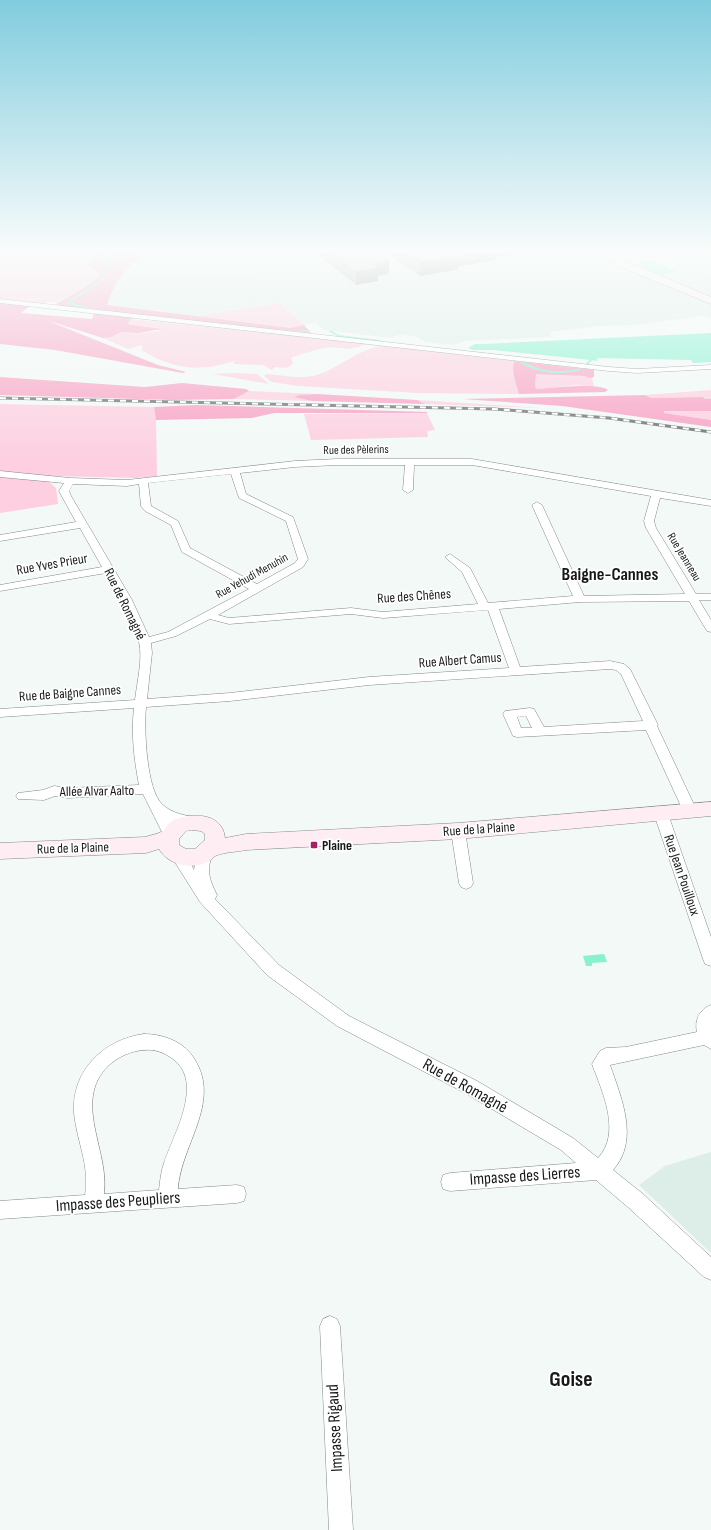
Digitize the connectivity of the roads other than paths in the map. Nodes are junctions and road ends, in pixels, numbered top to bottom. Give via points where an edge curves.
1 (192, 322) edge
2 (711, 367) edge
3 (410, 462) junction
4 (235, 471) junction
5 (0, 474) edge
6 (70, 481) junction
7 (143, 483) junction
8 (408, 490) dead end
9 (656, 495) junction
10 (711, 503) edge
11 (538, 505) dead end
12 (82, 524) junction
13 (0, 538) edge
14 (450, 558) dead end
15 (109, 569) junction
16 (0, 588) edge
17 (256, 588) junction
18 (692, 596) junction
19 (711, 597) edge
20 (580, 599) junction
21 (488, 605) junction
22 (210, 615) junction
23 (711, 629) edge
24 (145, 641) junction
25 (516, 671) junction
26 (142, 704) junction
27 (0, 713) edge
28 (652, 725) junction
29 (540, 732) dead end
30 (147, 789) junction
31 (22, 796) dead end
32 (157, 808) junction
33 (711, 809) edge
34 (690, 811) junction
35 (661, 814) junction
36 (192, 822) junction
37 (458, 831) junction
38 (172, 845) junction
39 (210, 845) junction
40 (0, 851) edge
41 (466, 883) dead end
42 (216, 908) junction
43 (711, 959) edge
44 (711, 1012) edge
45 (709, 1039) edge
46 (600, 1170) junction
47 (450, 1182) dead end
48 (237, 1194) dead end
49 (168, 1198) junction
50 (94, 1204) junction
51 (0, 1210) edge
52 (711, 1270) edge
53 (330, 1326) dead end
54 (341, 1530) edge

1 - 2 street via 609,369 638,371
3 - 4 street, Rue des Pèlerins via 299,463
3 - 8 street
3 - 9 street, Rue des Pèlerins via 487,463
4 - 7 street, Rue des Pèlerins
4 - 17 street, Rue Yehudi Menuhin via 242,496 290,519 303,554 299,565
5 - 6 street, Rue des Pèlerins
6 - 7 street, Rue des Pèlerins
6 - 12 street, Rue de Romagné via 64,491
7 - 17 street via 146,506 175,523 186,550
9 - 10 street, Rue des Pèlerins
9 - 18 street, Rue Jeanneau via 649,521 651,528
11 - 20 street
12 - 13 street
12 - 15 street, Rue de Romagné
14 - 21 street via 466,570
15 - 16 street, Rue Yves Prieur
15 - 24 street, Rue de Romagné via 127,600
17 - 22 street, Rue Yehudi Menuhin
18 - 19 street, Rue des Chênes
18 - 20 street, Rue des Chênes
18 - 23 street, Rue Jeanneau
20 - 21 street, Rue des Chênes
21 - 22 street, Rue des Chênes via 383,615 351,611 229,621
21 - 25 street
22 - 24 street via 172,634
24 - 26 street, Rue de Romagné
25 - 26 street, Rue Albert Camus via 356,682 230,697
25 - 28 street, Rue Albert Camus via 610,665 620,667 626,672
26 - 27 street, Rue de Baigne Cannes
26 - 30 street, Rue de Romagné via 139,736
28 - 29 street
28 - 34 street, Rue Albert Camus
30 - 31 street, Allée Alvar Aalto via 68,793 54,791 44,795
30 - 32 street, Rue de Romagné
32 - 36 street via 171,817
32 - 38 street, Rue de Romagné
33 - 34 street, Rue de la Plaine
34 - 35 street, Rue de la Plaine
35 - 37 street, Rue de la Plaine
35 - 43 street, Rue Jean Pouilloux
36 - 38 street via 179,826
36 - 39 street via 206,824
37 - 39 street, Rue de la Plaine
37 - 41 street
38 - 39 street via 191,858
38 - 40 street, Rue de la Plaine
38 - 42 street, Rue de Romagné via 193,882
39 - 42 street, Rue de Romagné via 202,861 202,880
42 - 46 street, Rue de Romagné via 273,970 343,1021 471,1087 567,1144
44 - 45 street via 705,1018 704,1024
45 - 46 street via 606,1056 601,1064 614,1103 619,1134 616,1151 610,1163
46 - 47 street, Impasse des Lierres
46 - 52 street, Rue de Romagné
48 - 49 street, Impasse des Peupliers
49 - 50 street, Impasse des Peupliers
49 - 50 street via 172,1166 190,1122 194,1084 192,1070 184,1057 165,1044 144,1042 125,1047 107,1056 89,1079 82,1107 83,1122 96,1171
50 - 51 street, Impasse des Peupliers
53 - 54 street, Impasse Rigaud

